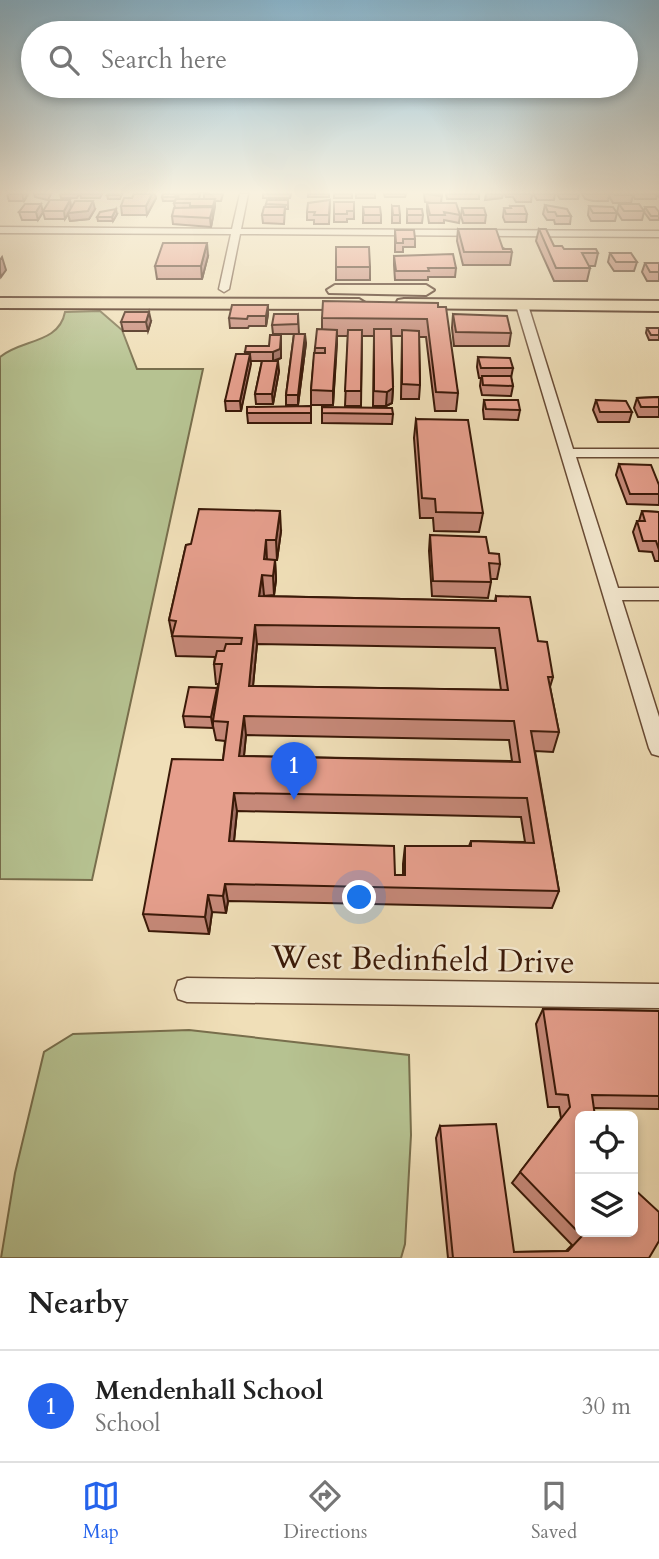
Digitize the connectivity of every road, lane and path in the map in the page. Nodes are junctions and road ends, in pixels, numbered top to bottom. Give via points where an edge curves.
1 (233, 253) edge
2 (53, 288) joint
3 (0, 290) edge
4 (346, 290) joint
5 (659, 292) edge
6 (226, 296) junction
7 (0, 303) edge
8 (522, 305) junction
9 (659, 306) edge
10 (568, 453) junction
11 (659, 453) edge
12 (611, 594) junction
13 (659, 594) edge
14 (659, 748) edge
15 (187, 990) dead end
16 (659, 996) edge

1 - 6 street
2 - 3 main road via 24,293
2 - 6 main road
4 - 5 main road
4 - 6 main road
5 - 8 main road via 547,298
6 - 7 main road
6 - 8 main road
8 - 9 main road
8 - 10 street
10 - 11 street
10 - 12 street
12 - 13 street
12 - 14 street
15 - 16 street, West Bedinfield Drive

